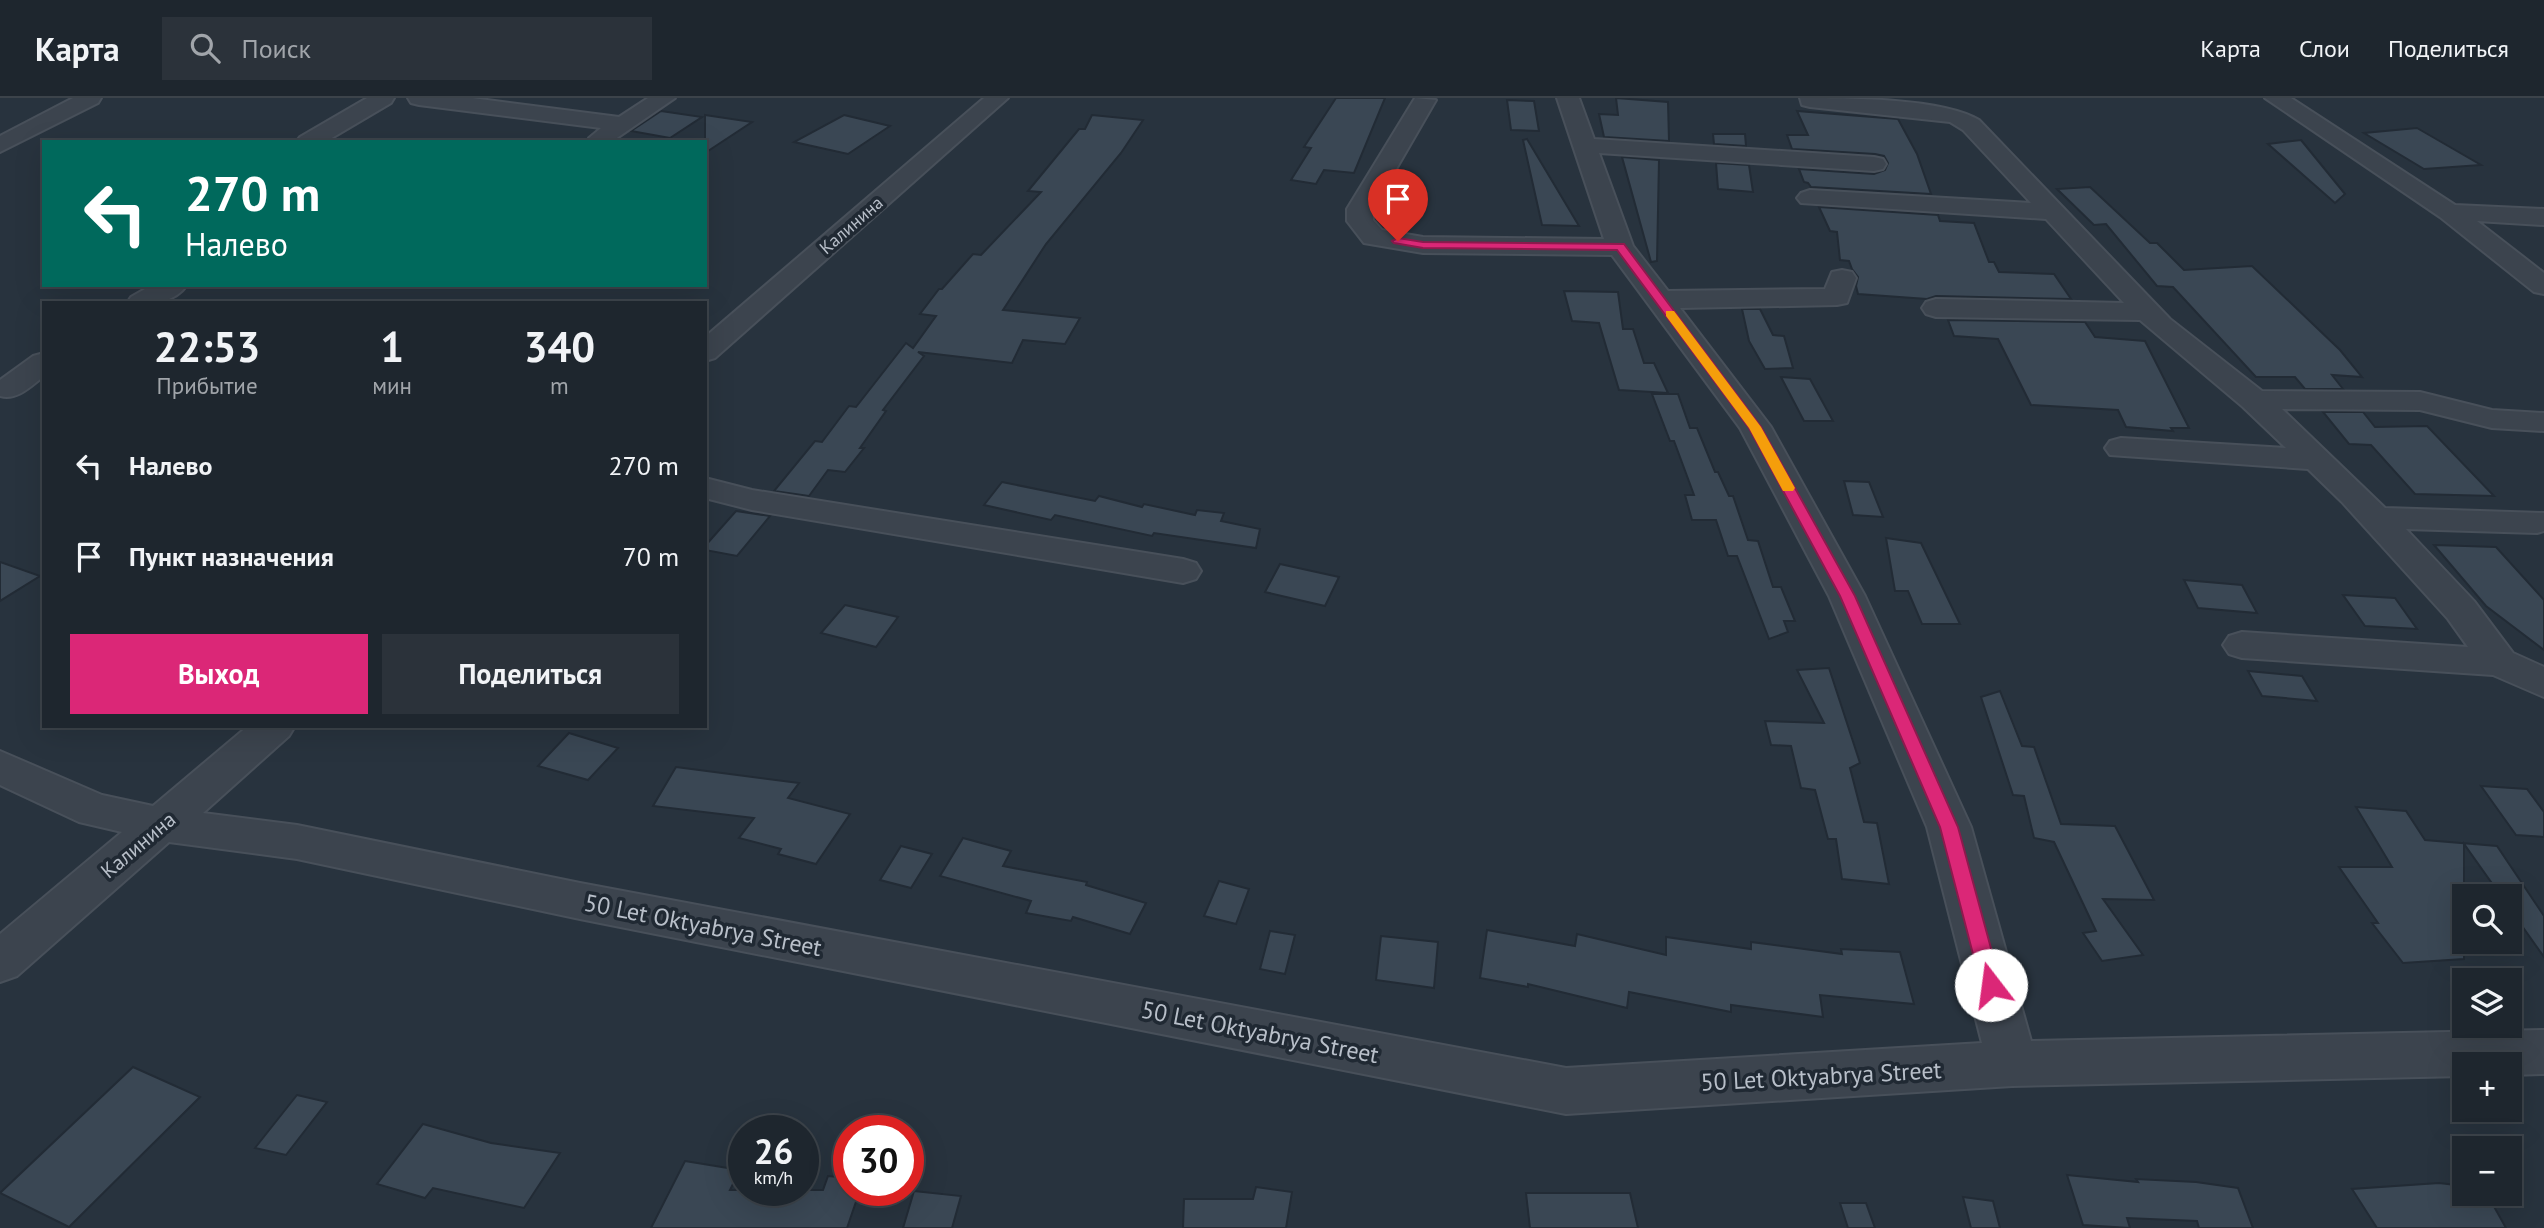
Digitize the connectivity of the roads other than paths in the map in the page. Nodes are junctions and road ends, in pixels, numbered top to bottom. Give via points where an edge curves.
1 (90, 98) edge
2 (383, 98) edge
3 (419, 98) edge
4 (664, 98) edge
5 (996, 98) edge
6 (1568, 98) edge
7 (2276, 98) edge
8 (1425, 100) dead end
9 (1810, 100) dead end
10 (623, 124) junction
11 (311, 140) edge
12 (598, 140) edge
13 (0, 145) edge
14 (1585, 146) junction
15 (1874, 164) dead end
16 (1810, 198) dead end
17 (2053, 212) junction
18 (2449, 212) junction
19 (2544, 217) edge
20 (1620, 247) junction
21 (1842, 278) dead end
22 (2544, 286) edge
23 (169, 287) edge
24 (1660, 300) junction
25 (145, 301) edge
26 (1936, 307) dead end
27 (2148, 312) junction
28 (707, 350) edge
29 (42, 363) edge
30 (7, 388) dead end
31 (2254, 400) junction
32 (2544, 422) edge
33 (2121, 448) dead end
34 (2317, 460) junction
35 (707, 489) edge
36 (2376, 518) junction
37 (2538, 522) dead end
38 (1183, 571) dead end
39 (2242, 645) dead end
40 (2499, 662) junction
41 (2544, 682) edge
42 (273, 728) edge
43 (0, 767) edge
44 (162, 824) junction
45 (0, 962) edge
46 (2544, 1052) edge
47 (2012, 1064) junction

1 - 13 street
2 - 11 street
3 - 10 street
4 - 10 street
5 - 28 street, Калинина
6 - 14 street
7 - 18 street
8 - 20 street via 1360,209 1360,221 1373,237 1423,245
9 - 17 street via 1956,116 1971,125
10 - 12 street
14 - 15 street
14 - 20 street
16 - 17 street
17 - 27 street
18 - 19 street
18 - 22 street
20 - 24 street
21 - 24 street via 1837,297
23 - 25 street
24 - 47 street via 1755,427 1847,596 1949,827
26 - 27 street
27 - 31 street
29 - 30 street
31 - 32 street via 2420,401 2492,419
31 - 34 street
33 - 34 street
34 - 36 street
35 - 38 street via 752,500
36 - 37 street
36 - 40 street via 2461,610
39 - 40 street
40 - 41 street
42 - 44 street, Калинина
43 - 44 street, 50 Let Oktyabrya Street via 94,810
44 - 45 street, Калинина
44 - 47 street, 50 Let Oktyabrya Street via 298,842 580,901 1566,1091
46 - 47 street, 50 Let Oktyabrya Street

